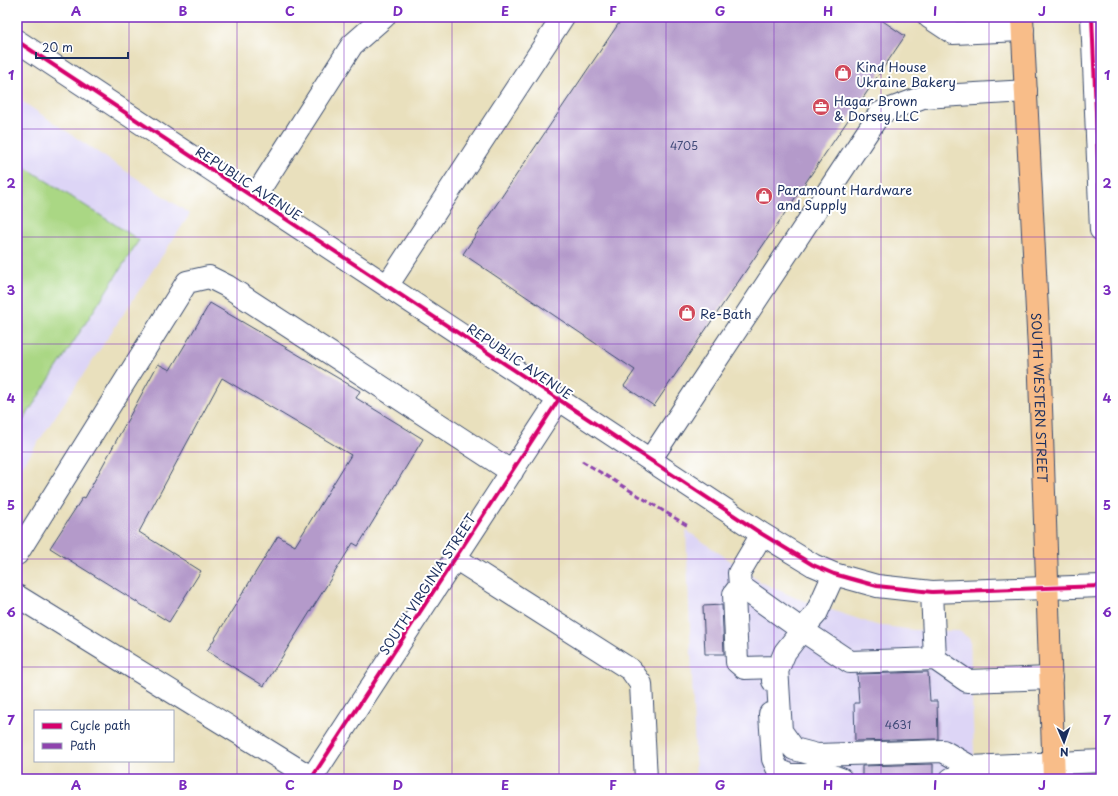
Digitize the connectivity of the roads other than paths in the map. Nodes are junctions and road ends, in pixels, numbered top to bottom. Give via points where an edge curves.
1 (384, 17) edge
2 (563, 17) edge
3 (929, 17) edge
4 (1092, 17) edge
5 (1022, 24) edge
6 (17, 41) edge
7 (1026, 91) junction
8 (254, 198) junction
9 (1101, 230) edge
10 (387, 286) junction
11 (559, 399) junction
12 (650, 460) junction
13 (512, 472) junction
14 (762, 534) junction
15 (17, 554) edge
16 (455, 558) junction
17 (834, 574) junction
18 (740, 586) junction
19 (1101, 586) edge
20 (1048, 589) junction
21 (932, 592) junction
22 (17, 596) edge
23 (802, 630) junction
24 (935, 659) junction
25 (777, 667) junction
26 (1051, 678) junction
27 (1101, 761) edge
28 (971, 767) junction
29 (1054, 771) edge
30 (311, 779) edge
31 (646, 779) edge
32 (841, 779) edge
33 (951, 779) edge

1 - 8 street via 352,45
2 - 10 street
3 - 5 street via 953,33
4 - 9 street
5 - 7 main road, SOUTH WESTERN STREET
6 - 8 street, REPUBLIC AVENUE
7 - 12 street via 923,97 880,113
7 - 20 main road, SOUTH WESTERN STREET
8 - 10 street, REPUBLIC AVENUE
10 - 11 street, REPUBLIC AVENUE
11 - 12 street, REPUBLIC AVENUE
11 - 13 street, SOUTH VIRGINIA STREET
12 - 14 street, REPUBLIC AVENUE
13 - 15 street via 233,290 209,277 187,282
13 - 16 street, SOUTH VIRGINIA STREET
14 - 17 street, REPUBLIC AVENUE via 792,553
14 - 18 street via 739,573
16 - 30 street, SOUTH VIRGINIA STREET
16 - 31 street via 631,670 640,684
17 - 21 street, REPUBLIC AVENUE via 877,586
17 - 23 street via 816,614
18 - 23 street
18 - 25 street via 734,594 737,662 744,668
19 - 20 street, REPUBLIC AVENUE
20 - 21 street, REPUBLIC AVENUE
20 - 26 main road, SOUTH WESTERN STREET
21 - 24 street
22 - 30 street
23 - 24 street via 850,662
23 - 25 street
24 - 26 street via 967,681
25 - 28 street via 781,730 794,748 818,755 943,752
25 - 32 street via 769,691 773,759 778,770 790,775 830,775
26 - 29 main road, SOUTH WESTERN STREET
27 - 29 street
28 - 29 street
28 - 33 street

